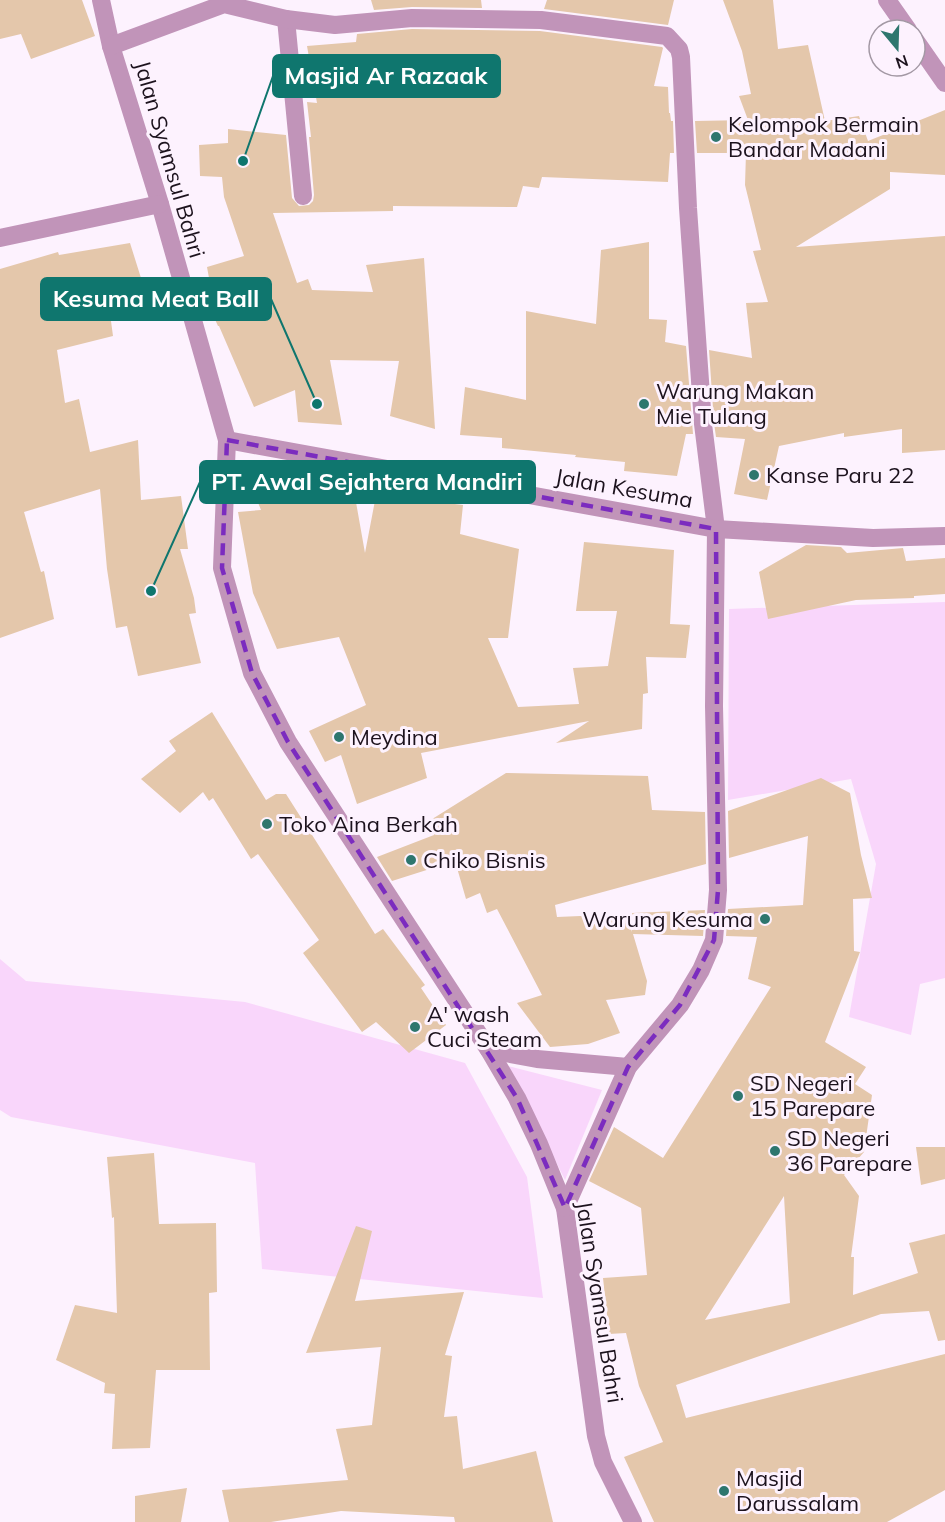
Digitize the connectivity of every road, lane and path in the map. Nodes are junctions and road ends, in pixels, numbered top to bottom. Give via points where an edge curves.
1 (101, 0) edge
2 (887, 0) edge
3 (900, 18) edge
4 (286, 19) junction
5 (111, 46) junction
6 (927, 57) edge
7 (945, 83) edge
8 (303, 196) dead end
9 (160, 204) junction
10 (0, 237) edge
11 (227, 440) junction
12 (716, 529) junction
13 (945, 536) edge
14 (489, 1050) junction
15 (628, 1067) junction
16 (565, 1208) junction
17 (633, 1522) edge

1 - 5 street, Jalan Syamsul Bahri
2 - 3 street
4 - 5 street via 224,4
4 - 8 street
4 - 12 street via 335,25 412,18 541,20 667,36 679,49 702,424
5 - 9 street, Jalan Syamsul Bahri
6 - 7 street
9 - 10 street
9 - 11 street, Jalan Syamsul Bahri
11 - 12 street, Jalan Kesuma
11 - 14 street, Jalan Syamsul Bahri via 222,568 252,673 288,742
12 - 13 street, Jalan Kesuma via 873,538
12 - 15 street via 718,890 714,940 680,1005
14 - 15 street via 537,1059
14 - 16 street, Jalan Syamsul Bahri via 539,1144
15 - 16 street
16 - 17 street, Jalan Syamsul Bahri via 596,1437 603,1462

